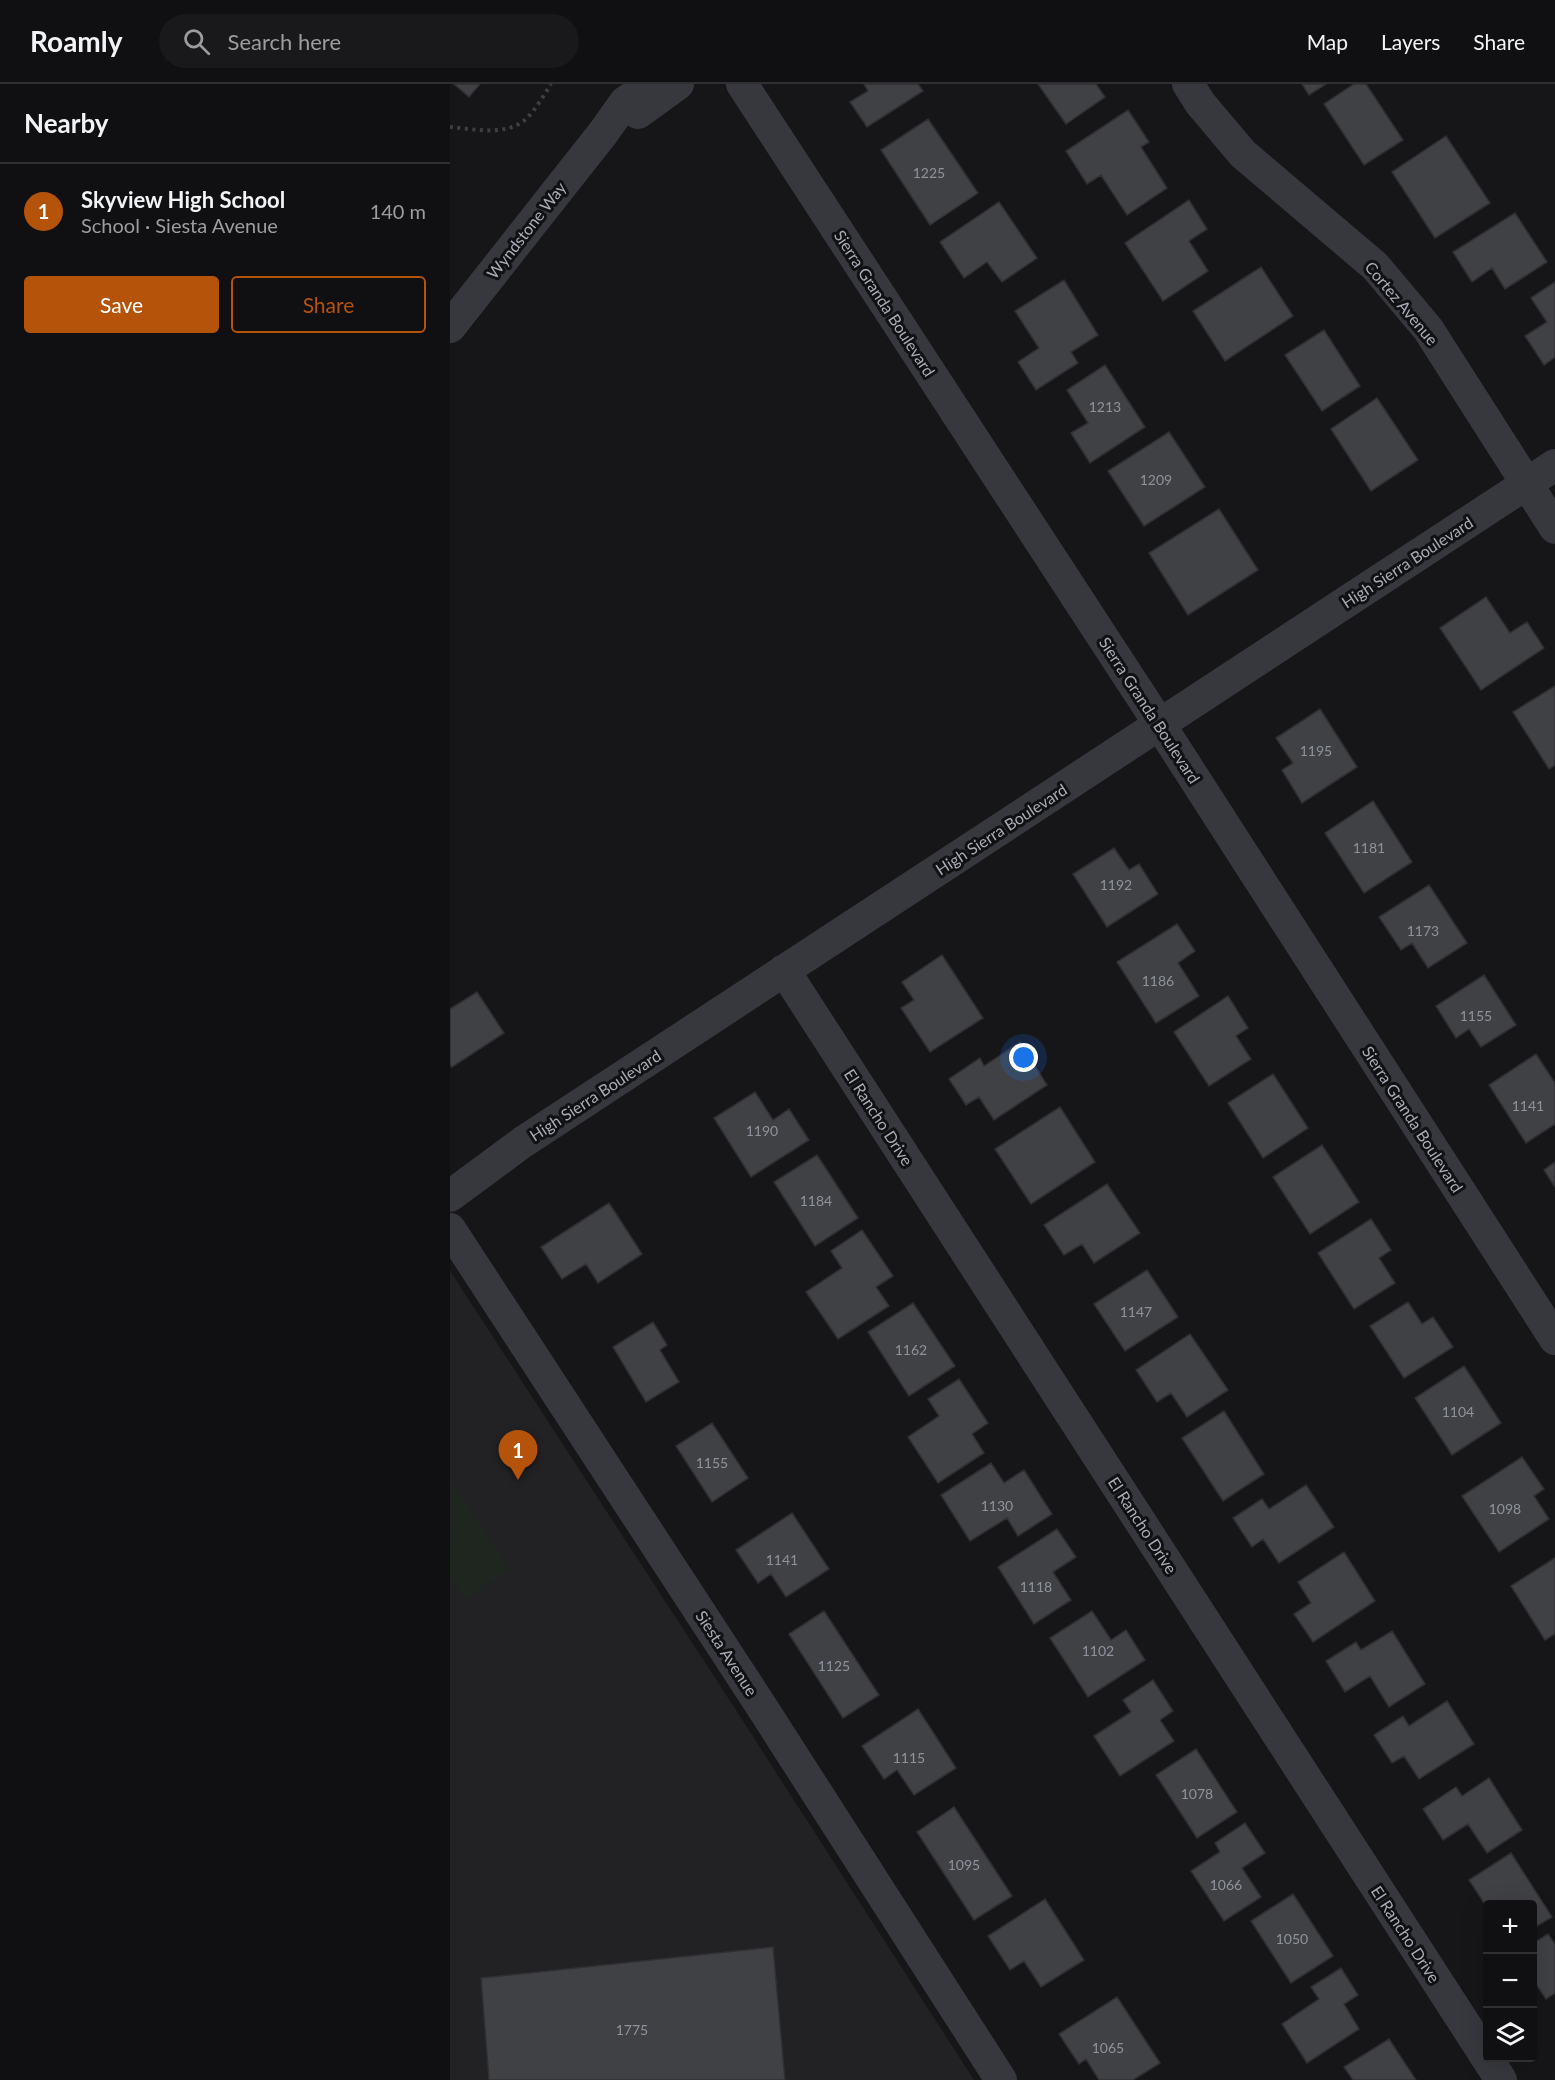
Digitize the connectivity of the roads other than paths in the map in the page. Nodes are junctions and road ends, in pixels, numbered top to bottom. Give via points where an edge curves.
1 (652, 84) edge
2 (678, 84) edge
3 (742, 84) edge
4 (1188, 84) edge
5 (603, 133) junction
6 (450, 327) edge
7 (1555, 465) edge
8 (1526, 483) junction
9 (1555, 528) edge
10 (1160, 725) junction
11 (784, 970) junction
12 (450, 1196) edge
13 (450, 1229) edge
14 (1555, 1339) edge
15 (1001, 2080) edge
16 (1501, 2080) edge

1 - 5 street, Wyndstone Way via 625,102
2 - 5 street, Wyndstone Way
3 - 10 street, Sierra Granda Boulevard
4 - 8 street, Cortez Avenue via 1243,154 1375,266 1428,329
5 - 6 street, Wyndstone Way
7 - 8 street, High Sierra Boulevard
8 - 9 street, Cortez Avenue
8 - 10 street, High Sierra Boulevard
10 - 11 street, High Sierra Boulevard
10 - 14 street, Sierra Granda Boulevard
11 - 12 street, High Sierra Boulevard via 523,1142
11 - 16 street, El Rancho Drive
13 - 15 street, Siesta Avenue

